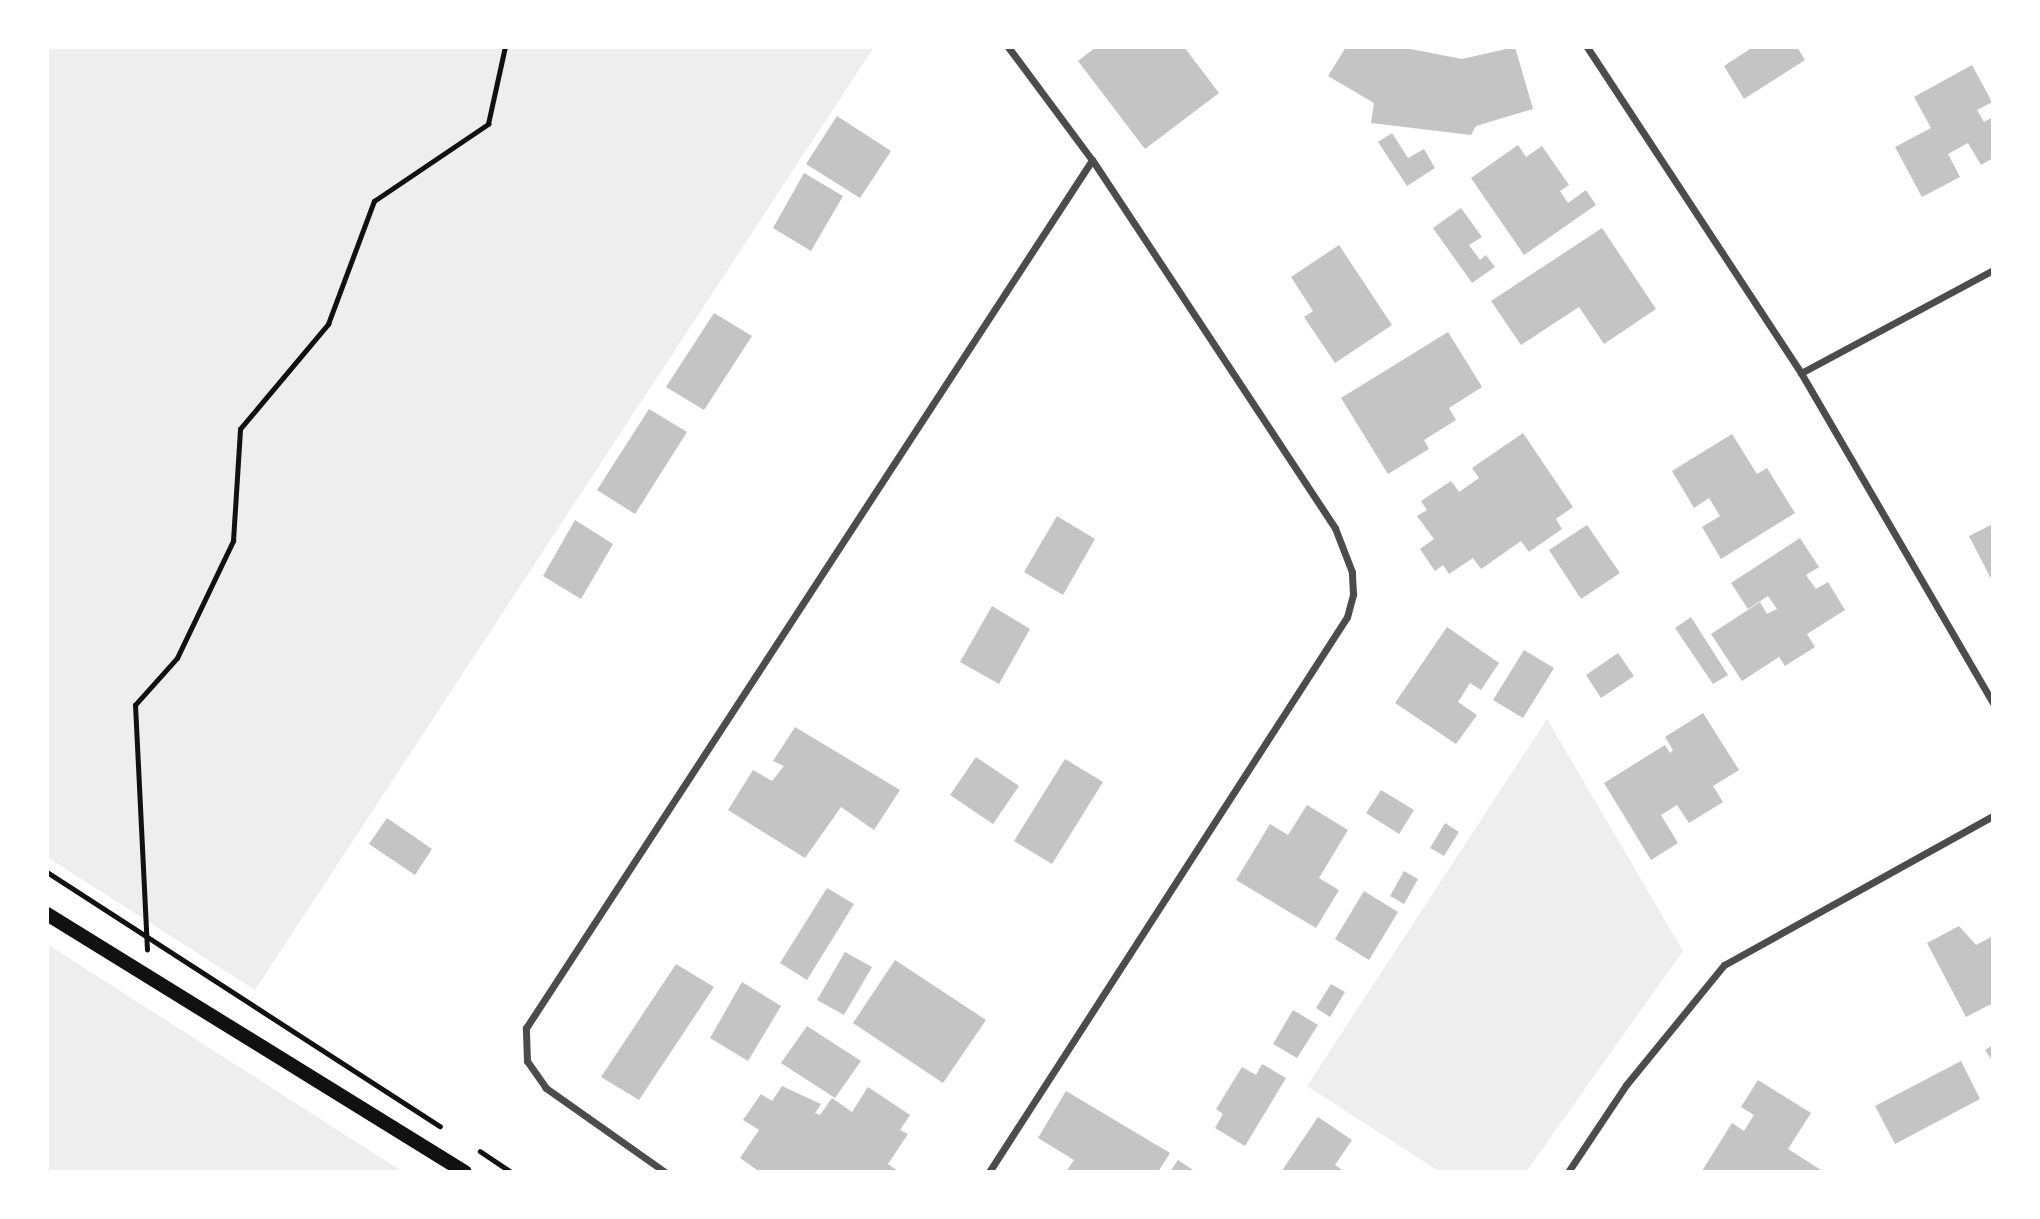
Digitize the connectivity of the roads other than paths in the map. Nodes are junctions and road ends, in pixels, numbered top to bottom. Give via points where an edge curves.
1 (1008, 47) edge
2 (1587, 47) edge
3 (1092, 160) junction
4 (1993, 270) edge
5 (1801, 373) junction
6 (1993, 703) edge
7 (1993, 816) edge
8 (47, 914) edge
9 (465, 1172) edge
10 (665, 1172) edge
11 (989, 1172) edge
12 (1568, 1172) edge

1 - 3 street
2 - 5 street
3 - 10 street via 526,1028 527,1061 546,1088
3 - 11 street via 1335,528 1352,572 1353,594 1347,617
4 - 5 street
5 - 6 street
7 - 12 street via 1724,965 1626,1085
8 - 9 main road

